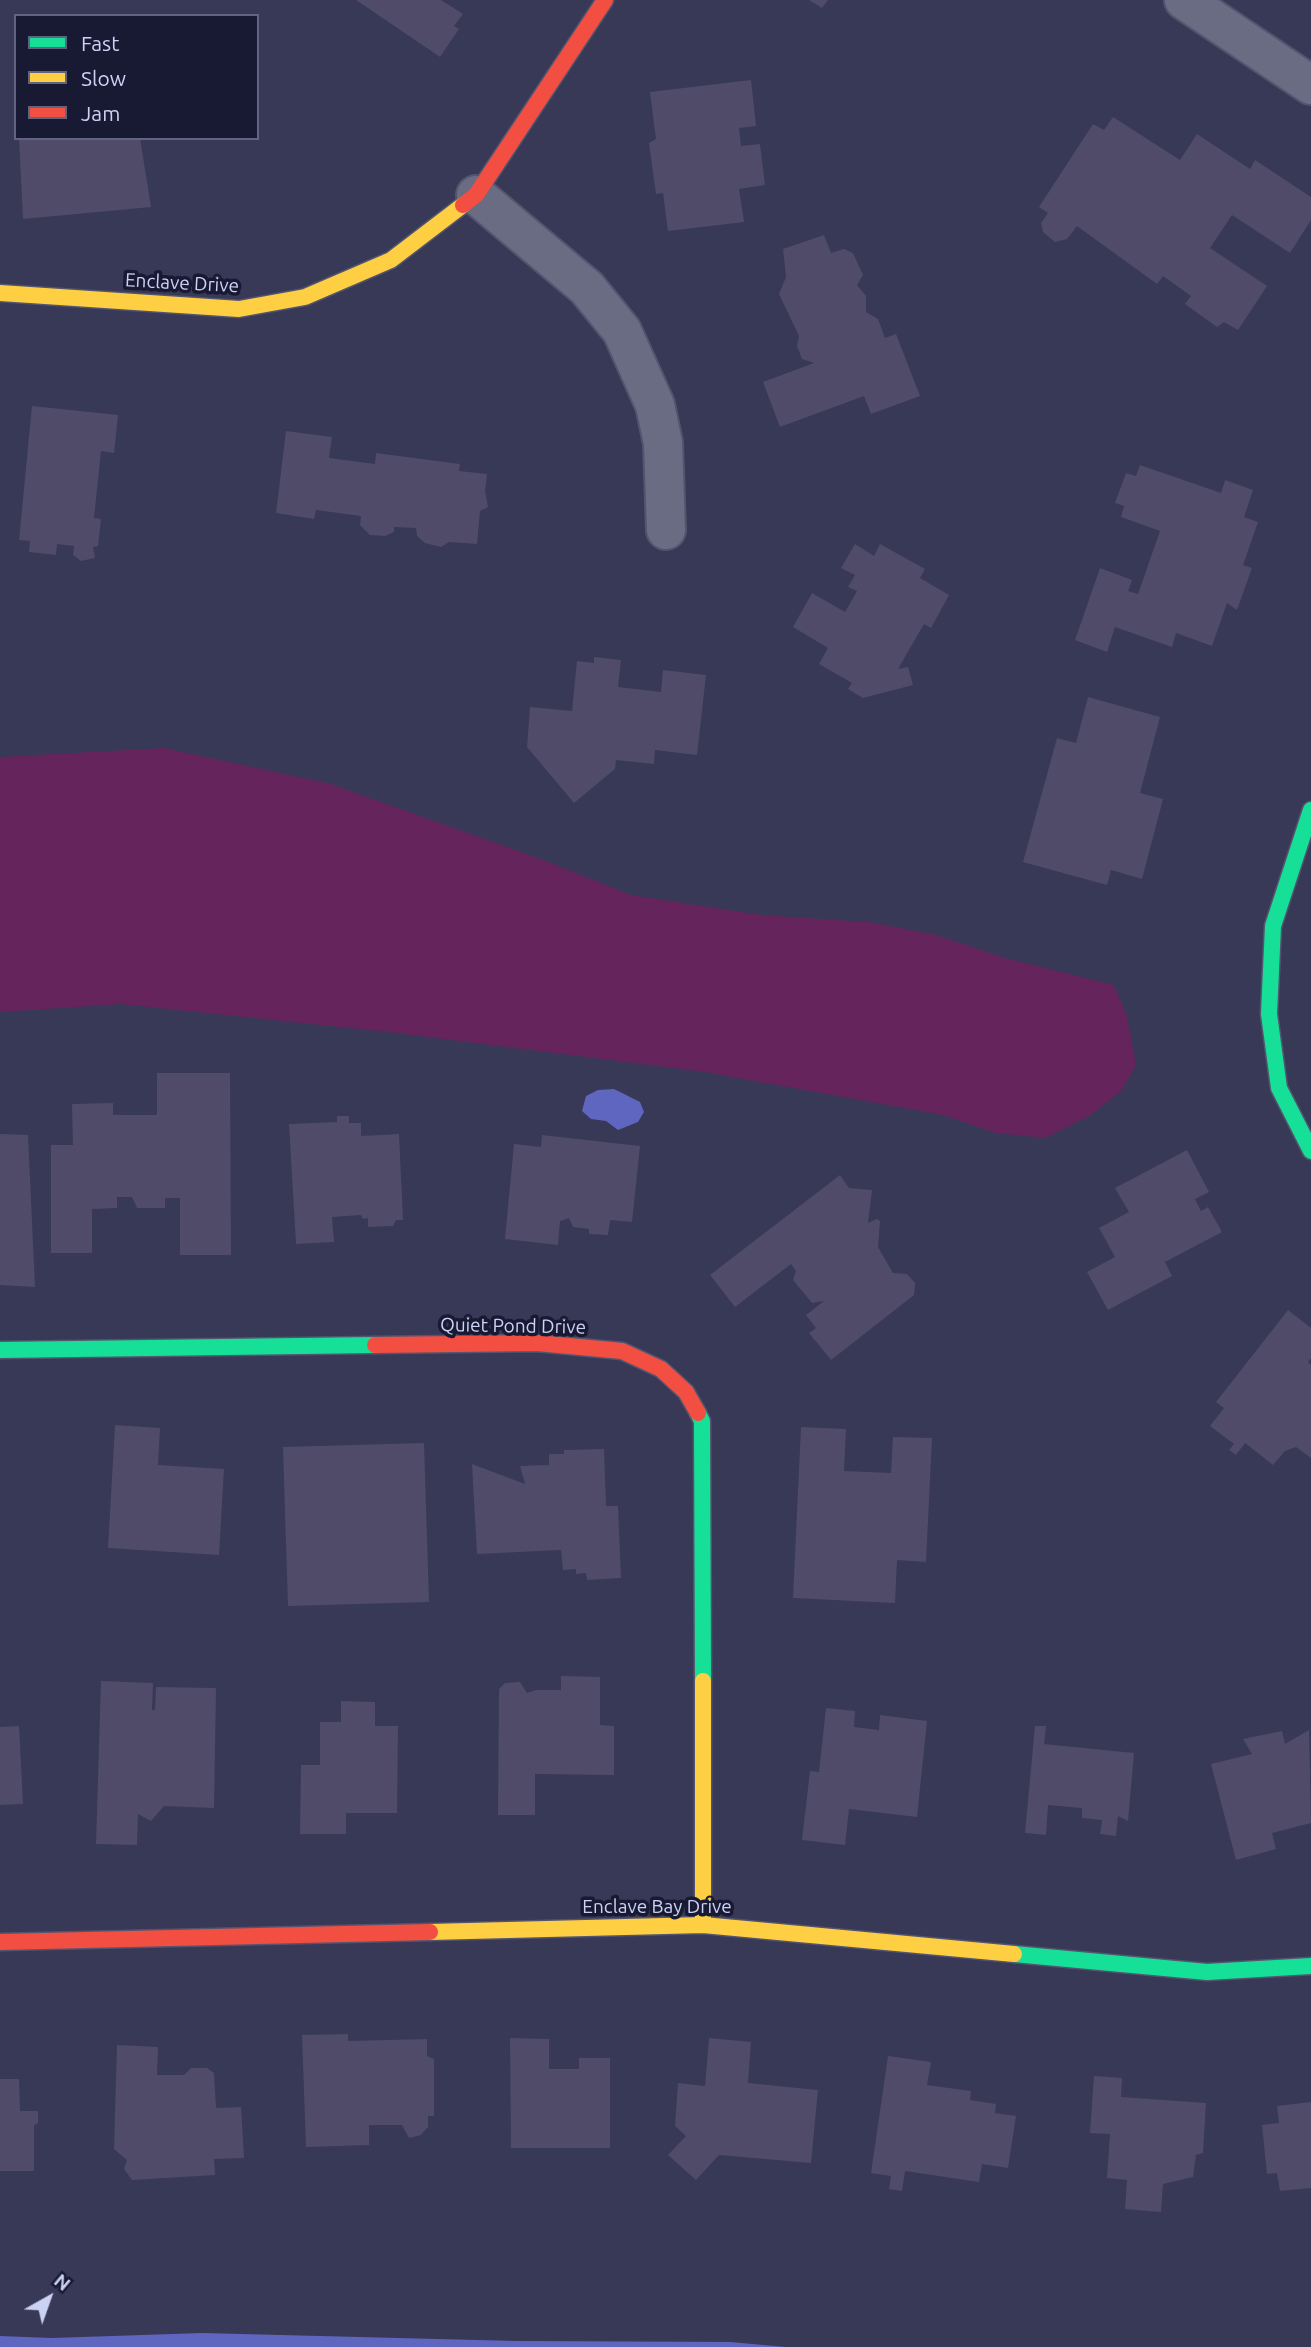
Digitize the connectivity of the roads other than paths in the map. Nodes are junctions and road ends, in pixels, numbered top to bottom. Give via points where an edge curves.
1 (605, 0) edge
2 (1184, 0) edge
3 (1311, 85) edge
4 (476, 195) junction
5 (0, 293) edge
6 (666, 530) dead end
7 (1311, 810) edge
8 (1311, 1151) edge
9 (0, 1350) edge
10 (703, 1924) junction
11 (0, 1942) edge
12 (1311, 1966) edge

1 - 4 street, Enclave Drive
2 - 3 street
4 - 5 street, Enclave Drive via 391,260 305,297 239,309
4 - 6 street via 587,288 622,331 655,405 663,443
7 - 8 street via 1273,926 1269,1014 1279,1088
9 - 10 street, Quiet Pond Drive via 537,1343 622,1351 661,1369 686,1392 702,1421
10 - 11 street, Enclave Bay Drive
10 - 12 street, Enclave Bay Drive via 1207,1972

